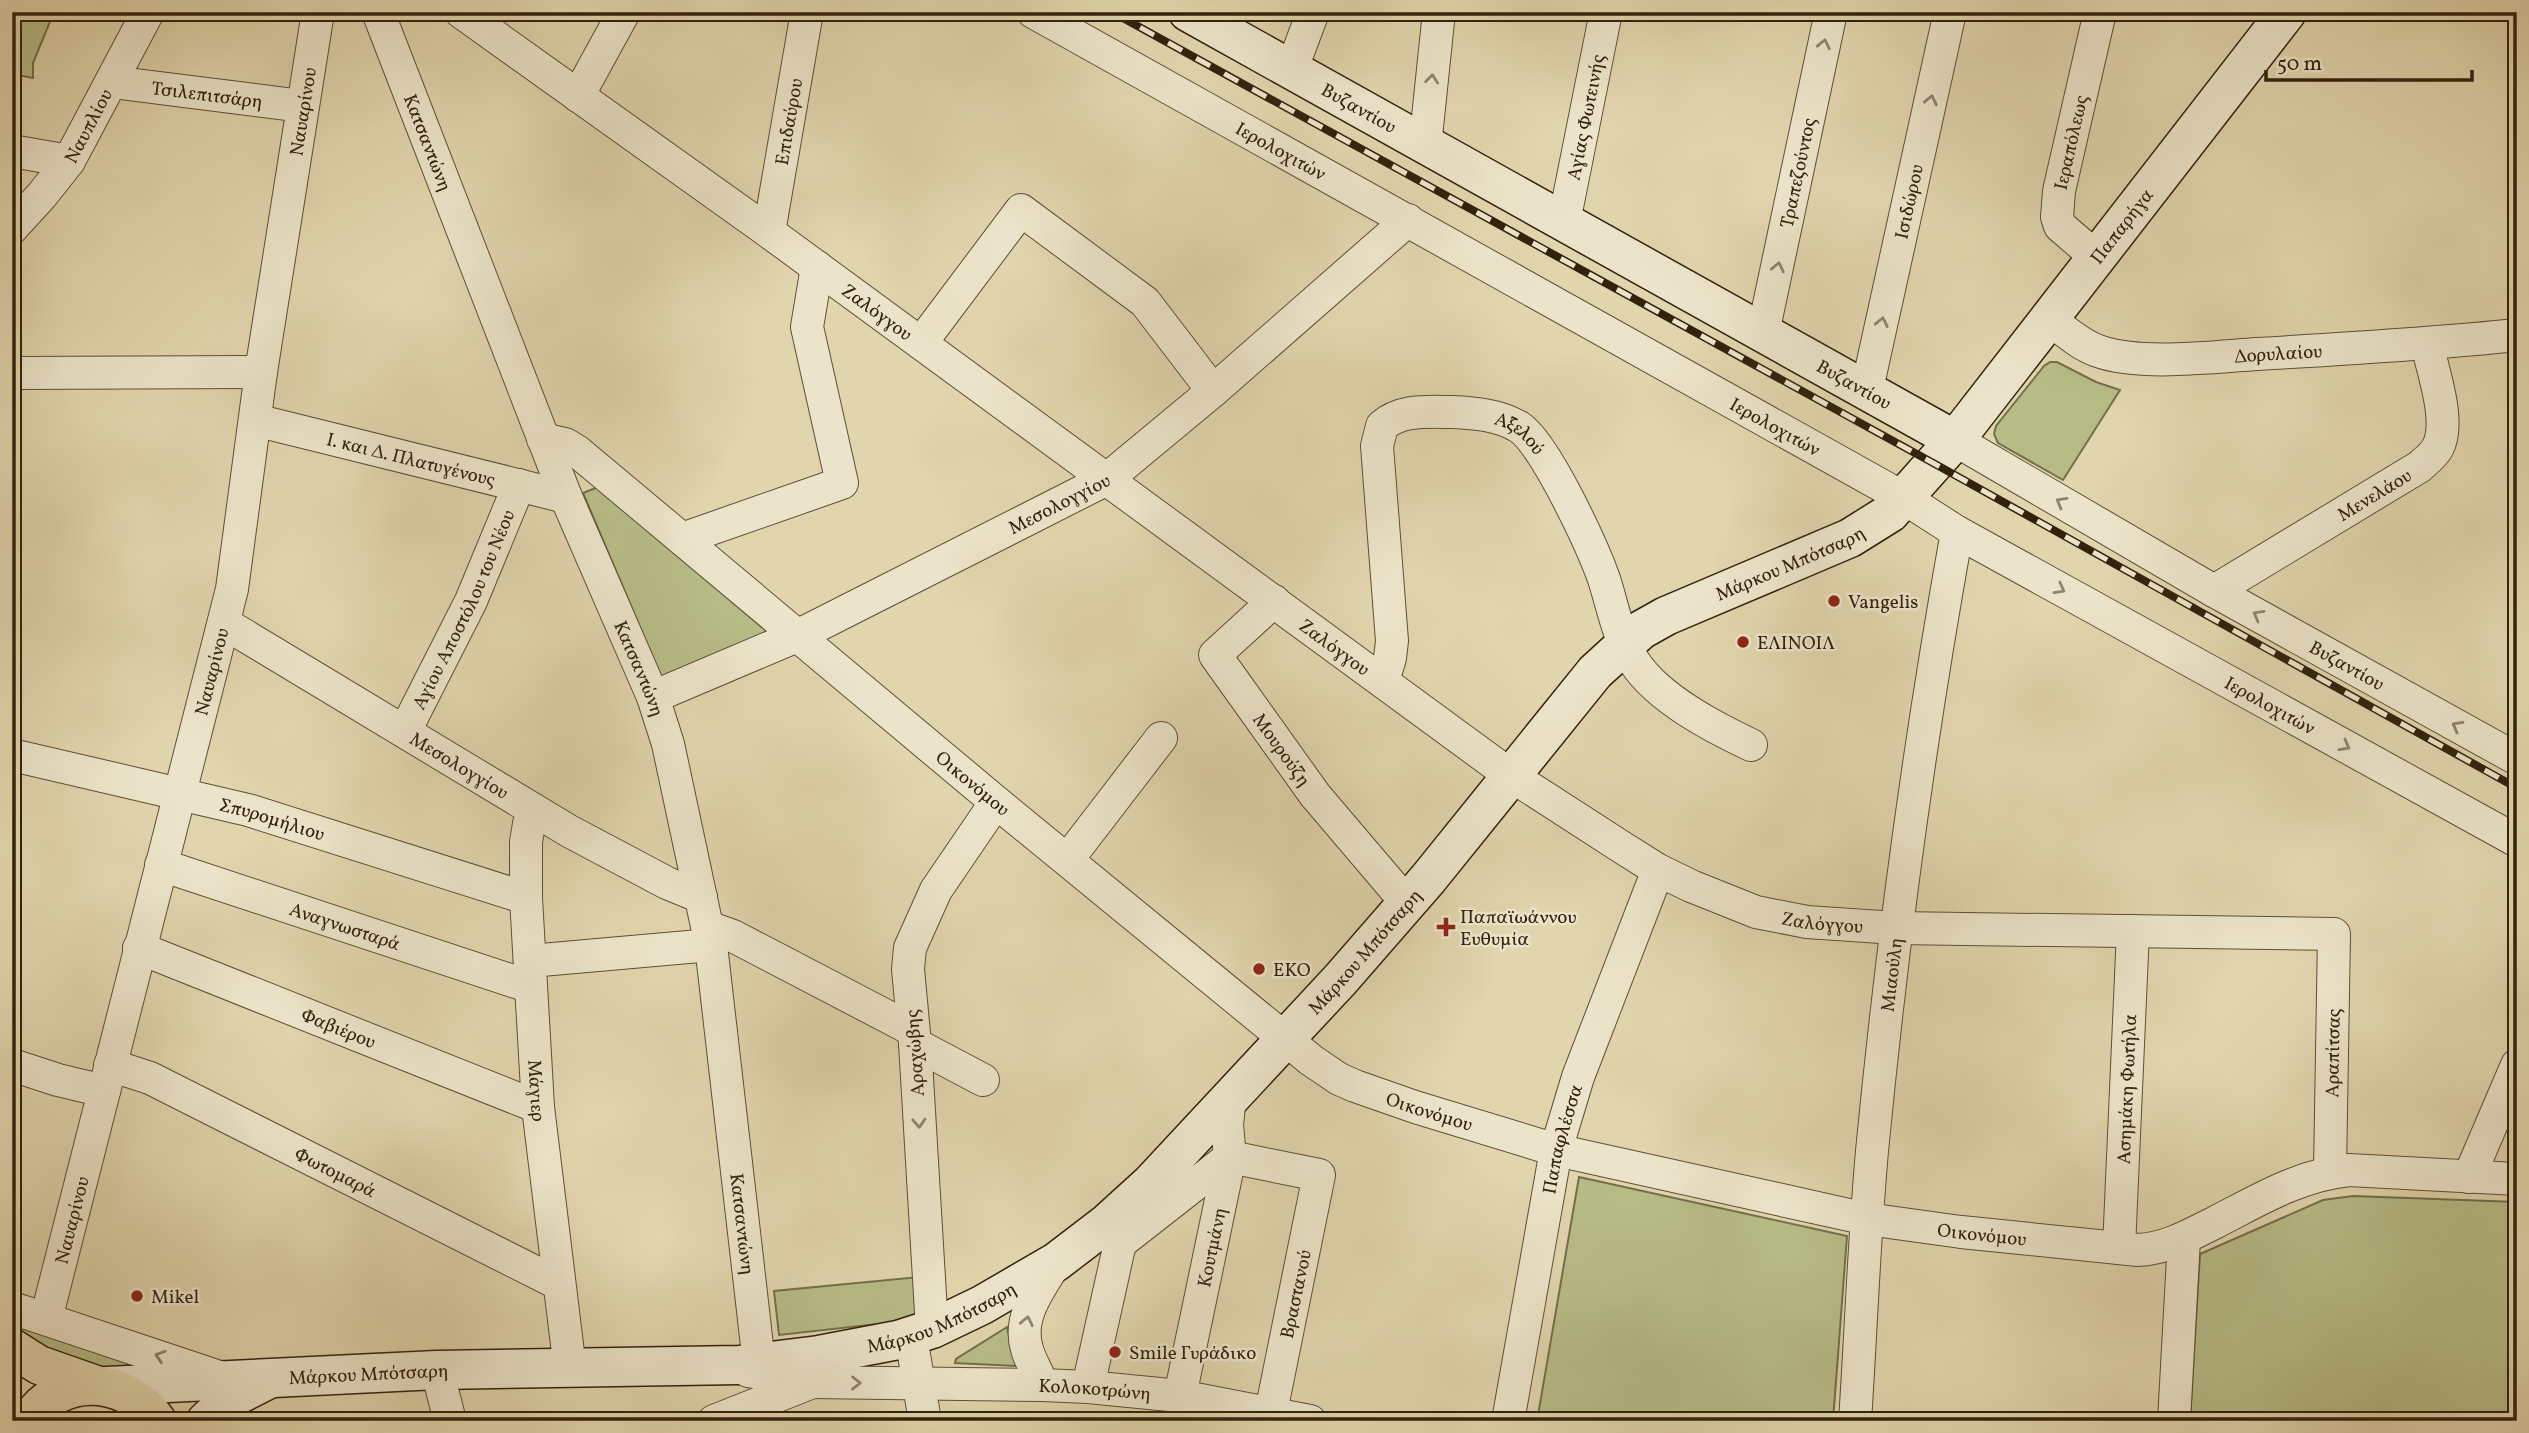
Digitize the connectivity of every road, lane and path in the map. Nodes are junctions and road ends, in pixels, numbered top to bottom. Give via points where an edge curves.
1 (148, 12) edge
2 (318, 12) edge
3 (378, 12) edge
4 (461, 12) edge
5 (624, 12) edge
6 (807, 12) edge
7 (1033, 12) edge
8 (1188, 12) edge
9 (1313, 12) edge
10 (1439, 12) edge
11 (1605, 12) edge
12 (1830, 12) edge
13 (1950, 12) edge
14 (2099, 12) edge
15 (2287, 12) edge
16 (1291, 71) junction
17 (112, 82) junction
18 (578, 96) junction
19 (302, 106) junction
20 (1425, 146) junction
21 (12, 150) edge
22 (69, 161) junction
23 (1408, 220) junction
24 (1564, 222) junction
25 (12, 228) edge
26 (769, 232) junction
27 (2096, 257) junction
28 (817, 267) junction
29 (2049, 319) junction
30 (1763, 333) junction
31 (2517, 335) edge
32 (921, 343) junction
33 (2427, 344) junction
34 (261, 372) junction
35 (12, 373) edge
36 (1867, 389) junction
37 (1213, 391) junction
38 (255, 420) junction
39 (543, 439) junction
40 (1955, 440) junction
41 (1107, 479) junction
42 (519, 485) junction
43 (566, 497) junction
44 (1904, 498) junction
45 (1957, 533) junction
46 (682, 539) junction
47 (2214, 591) junction
48 (1274, 601) junction
49 (224, 623) junction
50 (797, 636) junction
51 (1624, 644) junction
52 (1382, 681) junction
53 (653, 697) junction
54 (405, 731) junction
55 (1161, 738) dead end
56 (1751, 745) dead end
57 (12, 755) edge
58 (2517, 759) edge
59 (1510, 775) junction
60 (179, 793) junction
61 (996, 802) junction
62 (534, 810) junction
63 (2517, 841) edge
64 (1068, 859) junction
65 (161, 865) junction
66 (1658, 870) junction
67 (526, 898) junction
68 (1406, 902) junction
69 (707, 923) junction
70 (1896, 928) junction
71 (2133, 932) junction
72 (2334, 934) joint
73 (139, 948) junction
74 (531, 974) junction
75 (914, 1037) junction
76 (1285, 1039) junction
77 (12, 1065) edge
78 (2517, 1065) edge
79 (107, 1078) junction
80 (983, 1080) dead end
81 (1230, 1097) junction
82 (538, 1107) junction
83 (1556, 1150) junction
84 (1230, 1157) junction
85 (2330, 1172) junction
86 (2469, 1177) junction
87 (2517, 1179) edge
88 (1867, 1219) junction
89 (2184, 1239) junction
90 (2119, 1248) junction
91 (1056, 1262) junction
92 (559, 1284) junction
93 (12, 1307) edge
94 (46, 1319) junction
95 (922, 1333) junction
96 (12, 1348) edge
97 (759, 1363) junction
98 (716, 1366) junction
99 (570, 1369) junction
100 (437, 1370) junction
101 (276, 1376) junction
102 (224, 1379) junction
103 (811, 1382) junction
104 (918, 1383) junction
105 (102, 1385) junction
106 (1042, 1385) junction
107 (1088, 1387) junction
108 (1180, 1396) junction
109 (1271, 1412) junction
110 (29, 1421) edge
111 (157, 1421) edge
112 (205, 1421) edge
113 (450, 1421) edge
114 (714, 1421) edge
115 (925, 1421) edge
116 (1310, 1421) edge
117 (1508, 1421) edge
118 (1855, 1421) edge
119 (2174, 1421) edge

1 - 17 street, Ναυπλίου
2 - 19 street, Ναυαρίνου
3 - 39 street, Κατσαντώνη
4 - 18 street, Ζαλόγγου
5 - 18 street
6 - 26 street, Επιδαύρου
7 - 23 street, Ιερολοχιτών
8 - 16 street, Βυζαντίου
9 - 16 street
20 -> 10 street
11 - 24 street, Αγίας Φωτεινής
30 -> 12 street, Τραπεζούντος
36 -> 13 street, Ισιδώρου
14 - 27 street, Ιεραπόλεως via 2057,217 2060,226
15 - 27 street, Παπαρήγα
16 - 20 street, Βυζαντίου
17 - 19 street, Τσιλεπιτσάρη
17 - 22 street, Ναυπλίου
18 - 26 street, Ζαλόγγου
19 - 34 street, Ναυαρίνου
20 - 24 street, Βυζαντίου
21 - 22 street
22 - 25 street, Ναυπλίου
23 - 37 street, Μεσολογγίου
23 - 44 street, Ιερολοχιτών
24 - 30 street, Βυζαντίου
26 - 28 street, Ζαλόγγου
27 - 29 street, Παπαρήγα
28 - 32 street, Ζαλόγγου
28 - 46 street via 807,327 842,483
29 - 33 street, Δορυλαίου via 2085,346 2122,356 2222,356
29 - 40 street, Παπαρήγα
30 - 36 street, Βυζαντίου
31 - 33 street, Δορυλαίου
32 - 37 street via 1021,210 1145,302
32 - 41 street, Ζαλόγγου
33 - 47 street, Μενελάου via 2442,412 2443,433 2437,450 2419,467
34 - 35 street
34 - 38 street, Ναυαρίνου
36 - 40 street, Βυζαντίου
37 - 41 street, Μεσολογγίου
38 - 42 street, Ι. και Δ. Πλατυγένους
38 - 49 street, Ναυαρίνου
39 - 43 street, Κατσαντώνη
39 - 46 street, Οικονόμου via 578,452
40 - 44 street, Μάρκου Μπότσαρη
47 -> 40 street, Βυζαντίου
41 - 48 street, Ζαλόγγου
41 - 50 street, Μεσολογγίου
42 - 43 street, Ι. και Δ. Πλατυγένους
42 - 54 street, Αγίου Αποστόλου του Νέου via 471,601
43 - 53 street, Κατσαντώνη
44 - 45 street, Ιερολοχιτών
44 - 51 street, Μάρκου Μπότσαρη via 1858,534 1666,616
45 -> 63 street, Ιερολοχιτών
45 - 70 street, Μιαούλη
46 - 50 street, Οικονόμου
58 -> 47 street, Βυζαντίου
48 - 52 street, Ζαλόγγου
48 - 68 street, Μουρούζη via 1215,655 1315,795
49 - 54 street, Μεσολογγίου
49 - 60 street, Ναυαρίνου
50 - 53 street, Μεσολογγίου
50 - 61 street, Οικονόμου
51 - 52 street, Αξελού via 1587,539 1527,433 1483,415 1413,412 1389,420 1378,437 1392,641
51 - 56 street, Αξελού via 1637,666 1670,696 1701,719
51 - 59 street, Μάρκου Μπότσαρη
52 - 59 street, Ζαλόγγου
53 - 69 street, Κατσαντώνη via 672,758
54 - 62 street, Μεσολογγίου
55 - 64 street
57 - 60 street, Σπυρομήλιου
59 - 66 street, Ζαλόγγου
59 - 68 street, Μάρκου Μπότσαρη
60 - 65 street, Ναυαρίνου
60 - 67 street, Σπυρομήλιου via 295,824
61 - 64 street, Οικονόμου
61 - 75 street, Αραχώβης via 936,890 910,948
62 - 67 street, Μάγιερ via 526,842
62 - 69 street, Μεσολογγίου via 624,861
64 - 76 street, Οικονόμου
65 - 73 street, Ναυαρίνου
65 - 74 street, Αναγνωσταρά
66 - 70 street, Ζαλόγγου via 1716,898 1772,916 1818,924
66 - 83 street, Παπαφλέσσα via 1578,1077
67 - 74 street, Μάγιερ
68 - 76 street, Μάρκου Μπότσαρη
69 - 74 street, Αναγνωσταρά
69 - 75 street, Αναγνωσταρά
69 - 97 street, Κατσαντώνη
70 - 71 street, Ζαλόγγου
70 - 88 street, Μιαούλη
71 - 72 street, Ζαλόγγου
71 - 90 street, Ασημάκη Φωτήλα
72 - 85 street, Αραπίτσας
73 - 79 street, Ναυαρίνου
73 - 82 street, Φαβιέρου
74 - 82 street, Μάγιερ
75 - 80 street, Αναγνωσταρά
75 -> 95 street, Αραχώβης
76 - 81 street, Μάρκου Μπότσαρη
76 - 83 street, Οικονόμου via 1323,1069 1355,1086
77 - 79 street, Φωτομαρά via 58,1080
78 - 86 street
79 - 92 street, Φωτομαρά via 149,1078
79 - 94 street, Ναυαρίνου
81 - 84 street, Κουτμάνη
81 - 91 street, Μάρκου Μπότσαρη via 1143,1191
82 - 92 street, Μάγιερ
83 - 88 street, Οικονόμου
83 - 117 street, Παπαφλέσσα
84 - 107 street via 1120,1243
84 - 108 street, Κουτμάνη
84 - 109 street, Βραστανού via 1320,1175
85 - 86 street, Οικονόμου
85 - 89 street, Οικονόμου via 2281,1189
86 - 87 street, Οικονόμου
88 - 90 street, Οικονόμου
88 - 118 street, Μιαούλη
89 - 90 street, Οικονόμου via 2148,1249
89 - 119 street
91 - 95 street, Μάρκου Μπότσαρη via 982,1306
106 -> 91 street via 1027,1349 1024,1326 1036,1294
92 - 99 street, Μάγιερ
93 - 94 street
102 -> 94 street
95 - 97 street, Μάρκου Μπότσαρη
95 - 104 street, Αραχώβης
96 - 105 main road via 39,1365
97 - 98 street, Μάρκου Μπότσαρη
98 - 99 street, Μάρκου Μπότσαρη
98 - 103 street, Μάρκου Μπότσαρη
99 - 100 street, Μάρκου Μπότσαρη
100 - 101 street, Μάρκου Μπότσαρη
100 - 113 street
101 - 102 street, Μάρκου Μπότσαρη
101 - 112 street via 230,1399
102 - 105 street, Μάρκου Μπότσαρη
103 -> 104 street, Μάρκου Μπότσαρη
103 - 114 street
104 - 106 street, Κολοκοτρώνη
104 - 115 street, Αραχώβης
105 - 110 main road via 75,1387 55,1395
105 - 111 main road via 136,1398
106 - 107 street, Κολοκοτρώνη
107 - 108 street, Κολοκοτρώνη
108 - 109 street, Κολοκοτρώνη
109 - 116 street, Κολοκοτρώνη

